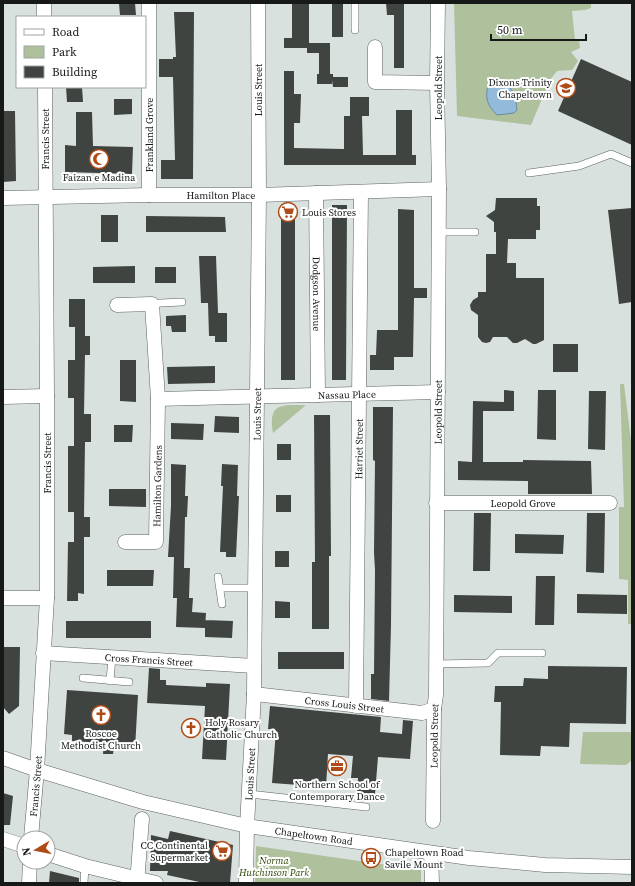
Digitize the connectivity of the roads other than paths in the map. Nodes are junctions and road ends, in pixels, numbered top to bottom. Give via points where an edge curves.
1 (44, 3) edge
2 (149, 3) edge
3 (258, 3) edge
4 (355, 3) edge
5 (438, 3) edge
6 (44, 16) edge
7 (355, 30) dead end
8 (375, 47) dead end
9 (437, 83) junction
10 (45, 88) edge
11 (632, 162) edge
12 (529, 173) dead end
13 (439, 190) junction
14 (361, 192) junction
15 (316, 193) junction
16 (149, 195) junction
17 (259, 195) junction
18 (46, 197) junction
19 (3, 198) edge
20 (438, 232) junction
21 (475, 232) dead end
22 (182, 302) dead end
23 (152, 304) junction
24 (117, 305) dead end
25 (438, 392) junction
26 (359, 394) junction
27 (318, 395) junction
28 (47, 396) junction
29 (3, 397) edge
30 (257, 397) junction
31 (158, 399) junction
32 (436, 502) junction
33 (610, 503) dead end
34 (125, 542) dead end
35 (218, 577) dead end
36 (220, 588) junction
37 (255, 588) junction
38 (3, 598) edge
39 (47, 598) junction
40 (222, 604) dead end
41 (43, 653) junction
42 (542, 653) dead end
43 (112, 657) junction
44 (436, 664) junction
45 (254, 666) junction
46 (83, 678) dead end
47 (110, 681) junction
48 (129, 682) dead end
49 (254, 694) junction
50 (356, 706) junction
51 (434, 709) junction
52 (3, 758) edge
53 (37, 770) junction
54 (249, 794) junction
55 (366, 806) dead end
56 (142, 811) junction
57 (433, 821) dead end
58 (248, 826) junction
59 (32, 830) edge
60 (3, 839) edge
61 (16, 843) edge
62 (432, 853) junction
63 (56, 857) edge
64 (85, 866) junction
65 (632, 867) edge
66 (30, 870) edge
67 (137, 881) edge
68 (29, 883) edge
69 (84, 883) edge
70 (156, 883) edge
71 (246, 883) edge
72 (432, 883) edge

1 - 6 street
2 - 16 street, Frankland Grove
3 - 17 street, Louis Street
4 - 7 lane
5 - 9 street, Leopold Street
8 - 9 street via 375,82
9 - 13 street, Leopold Street
10 - 18 street, Francis Street
11 - 12 lane via 611,154 579,166
13 - 14 street, Hamilton Place
13 - 20 street, Leopold Street
14 - 15 street, Hamilton Place
14 - 26 street, Harriet Street
15 - 17 street, Hamilton Place
15 - 27 street, Dodgson Avenue
16 - 17 street, Hamilton Place
16 - 18 street, Hamilton Place
17 - 30 street, Louis Street
18 - 19 street, Hamilton Place
18 - 28 street, Francis Street
20 - 21 lane
20 - 25 street, Leopold Street
22 - 23 lane
23 - 24 street
23 - 31 street, Hamilton Gardens
25 - 26 street, Nassau Place
25 - 32 street, Leopold Street
26 - 27 street, Nassau Place
26 - 50 street, Harriet Street
27 - 30 street, Nassau Place
28 - 29 street
28 - 39 street, Francis Street
30 - 31 street
30 - 37 street, Louis Street
31 - 34 street, Hamilton Gardens via 156,542
32 - 33 street, Leopold Grove
32 - 44 street, Leopold Street
35 - 36 lane
36 - 37 lane
36 - 40 lane
37 - 45 street, Louis Street
38 - 39 street
39 - 41 street, Francis Street
41 - 43 street, Cross Francis Street
41 - 53 street, Francis Street
42 - 44 lane via 498,653 488,663
43 - 45 street, Cross Francis Street
43 - 47 lane
44 - 51 street, Leopold Street
45 - 49 street, Louis Street
46 - 47 lane
47 - 48 lane
49 - 50 street, Cross Louis Street
49 - 54 street, Louis Street
50 - 51 street, Cross Louis Street via 422,713
51 - 57 street, Leopold Street
52 - 53 street, Chapeltown Road
53 - 56 street, Chapeltown Road
53 - 59 street, Francis Street
54 - 55 lane
54 - 58 street, Louis Street
56 - 58 street, Chapeltown Road
56 - 67 street
58 - 62 street, Chapeltown Road
58 - 71 street, Louis Street
60 - 61 street
62 - 65 street, Chapeltown Road via 545,864
62 - 72 street
63 - 64 street
64 - 67 street
64 - 69 lane
66 - 68 street
67 - 70 street

